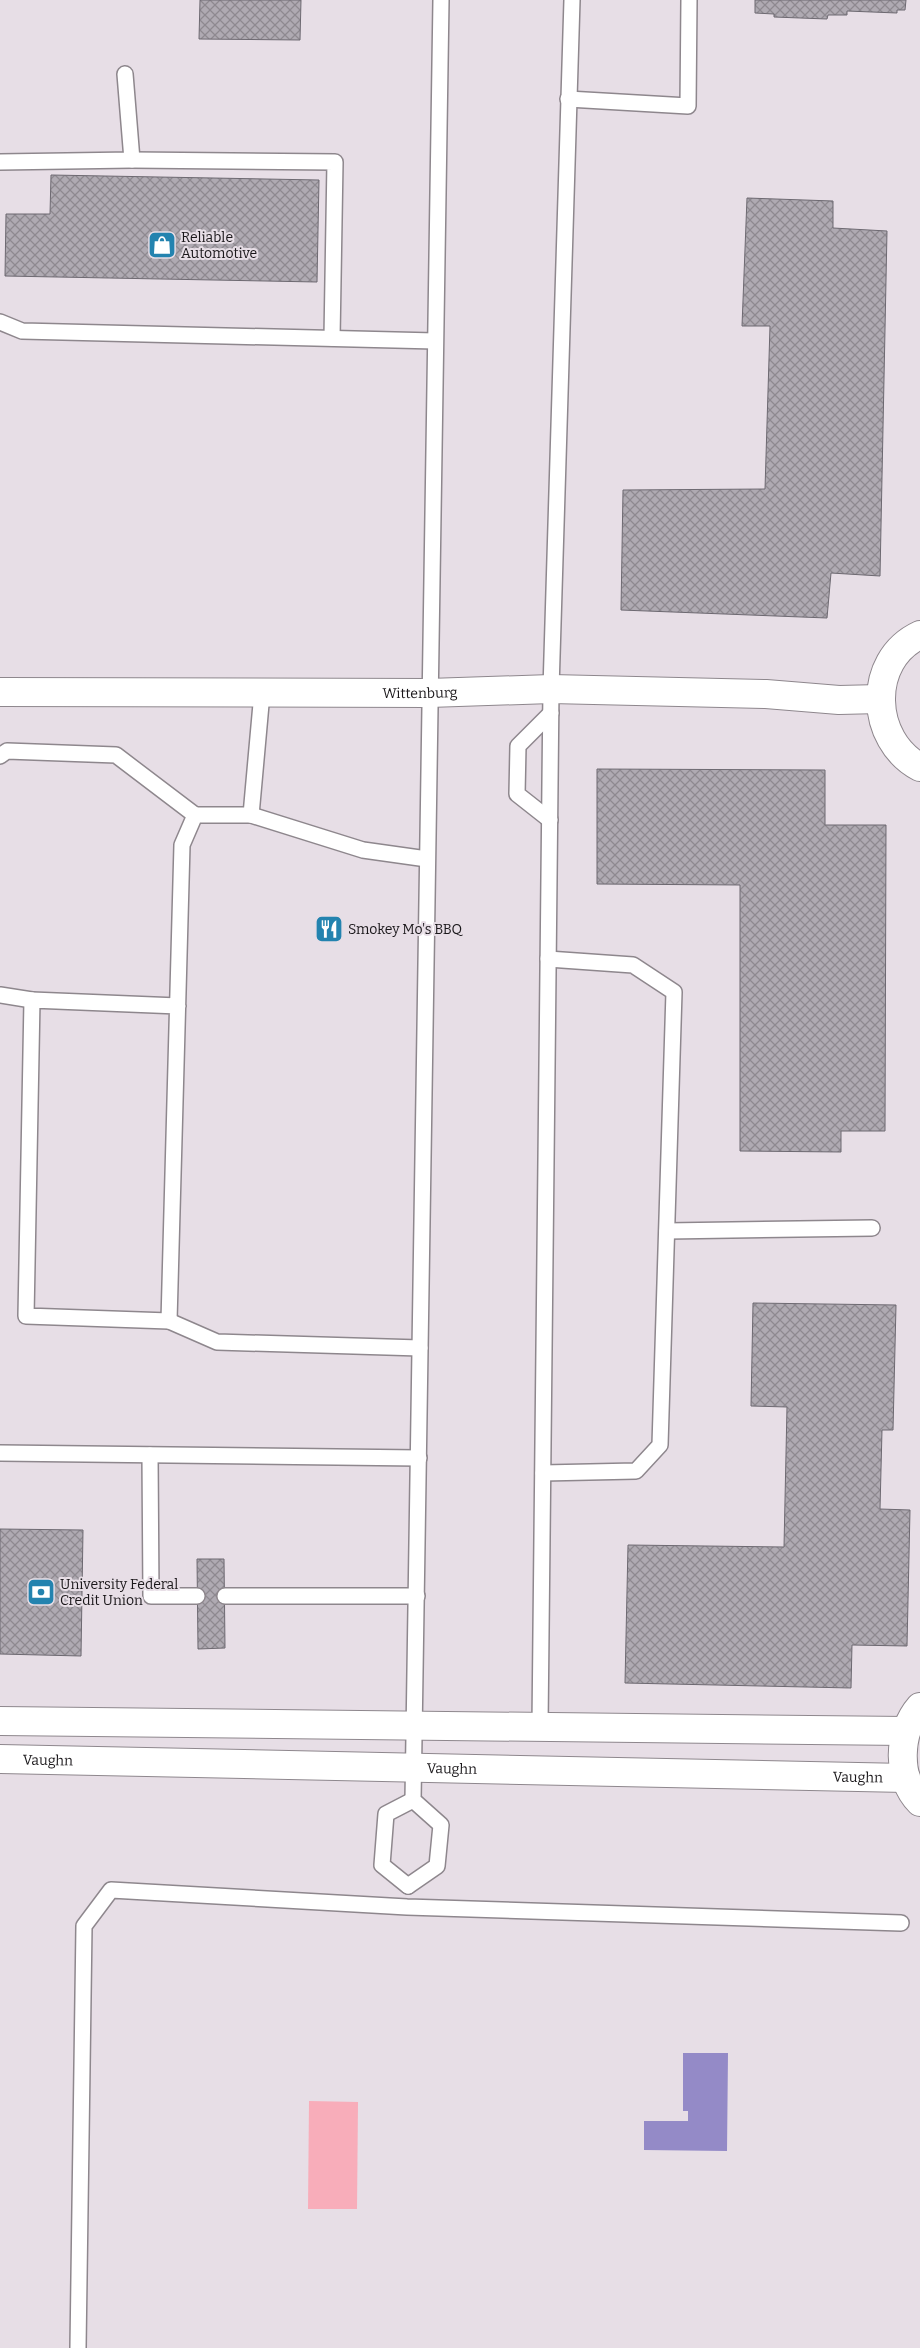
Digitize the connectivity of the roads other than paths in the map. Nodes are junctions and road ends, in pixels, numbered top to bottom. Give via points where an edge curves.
1 (442, 0) edge
2 (572, 0) edge
3 (689, 0) edge
4 (125, 74) dead end
5 (568, 99) junction
6 (132, 160) junction
7 (0, 162) edge
8 (0, 322) edge
9 (332, 338) junction
10 (435, 341) junction
11 (920, 635) edge
12 (0, 692) edge
13 (262, 693) junction
14 (429, 694) junction
15 (880, 699) junction
16 (551, 701) junction
17 (0, 756) edge
18 (920, 767) edge
19 (194, 815) junction
20 (251, 815) junction
21 (550, 820) junction
22 (427, 859) junction
23 (548, 959) junction
24 (0, 995) edge
25 (32, 1000) junction
26 (178, 1006) junction
27 (872, 1228) dead end
28 (667, 1231) junction
29 (169, 1321) junction
30 (420, 1348) junction
31 (0, 1453) edge
32 (150, 1455) junction
33 (419, 1458) junction
34 (543, 1473) junction
35 (197, 1596) dead end
36 (225, 1596) dead end
37 (416, 1596) junction
38 (920, 1707) edge
39 (0, 1721) edge
40 (415, 1724) junction
41 (540, 1726) junction
42 (906, 1730) junction
43 (0, 1759) edge
44 (414, 1768) junction
45 (906, 1778) junction
46 (413, 1800) junction
47 (920, 1802) edge
48 (408, 1886) junction
49 (407, 1907) junction
50 (901, 1923) dead end
51 (78, 2348) edge

1 - 10 lane
2 - 5 lane
3 - 5 lane via 688,106
4 - 6 lane
5 - 16 lane
6 - 7 lane
6 - 9 lane via 335,162
8 - 9 lane via 22,331
9 - 10 lane
10 - 14 lane
11 - 15 street via 896,654 884,675
12 - 13 street, Wittenburg
13 - 14 street, Wittenburg
13 - 20 lane
14 - 16 street, Wittenburg
14 - 22 lane
15 - 16 street, Wittenburg via 839,700 766,694
15 - 18 street via 883,723 894,745
16 - 21 lane
16 - 21 lane via 518,746 517,794
17 - 19 lane via 7,751 116,755
19 - 20 lane
19 - 26 lane via 182,845
20 - 22 lane via 363,850
21 - 23 lane
22 - 30 lane
23 - 28 lane via 633,965 674,992
23 - 34 lane
24 - 25 lane
25 - 26 lane
25 - 29 lane via 26,1316
26 - 29 lane
27 - 28 lane
28 - 34 lane via 660,1445 636,1471
29 - 30 lane via 217,1342
30 - 33 lane
31 - 32 lane
32 - 33 lane
32 - 35 lane via 151,1596
33 - 37 lane
34 - 41 lane
36 - 37 lane
37 - 40 lane
38 - 42 street
39 - 40 street
40 - 41 street
40 - 44 lane
41 - 42 street
42 - 45 street via 902,1755
43 - 44 street, Vaughn
44 - 45 street, Vaughn
44 - 46 lane
45 - 47 street
46 - 48 lane via 441,1825 438,1866
46 - 48 lane via 386,1814 382,1865
48 - 49 lane
49 - 50 lane
49 - 51 lane via 111,1890 89,1919 84,1926

